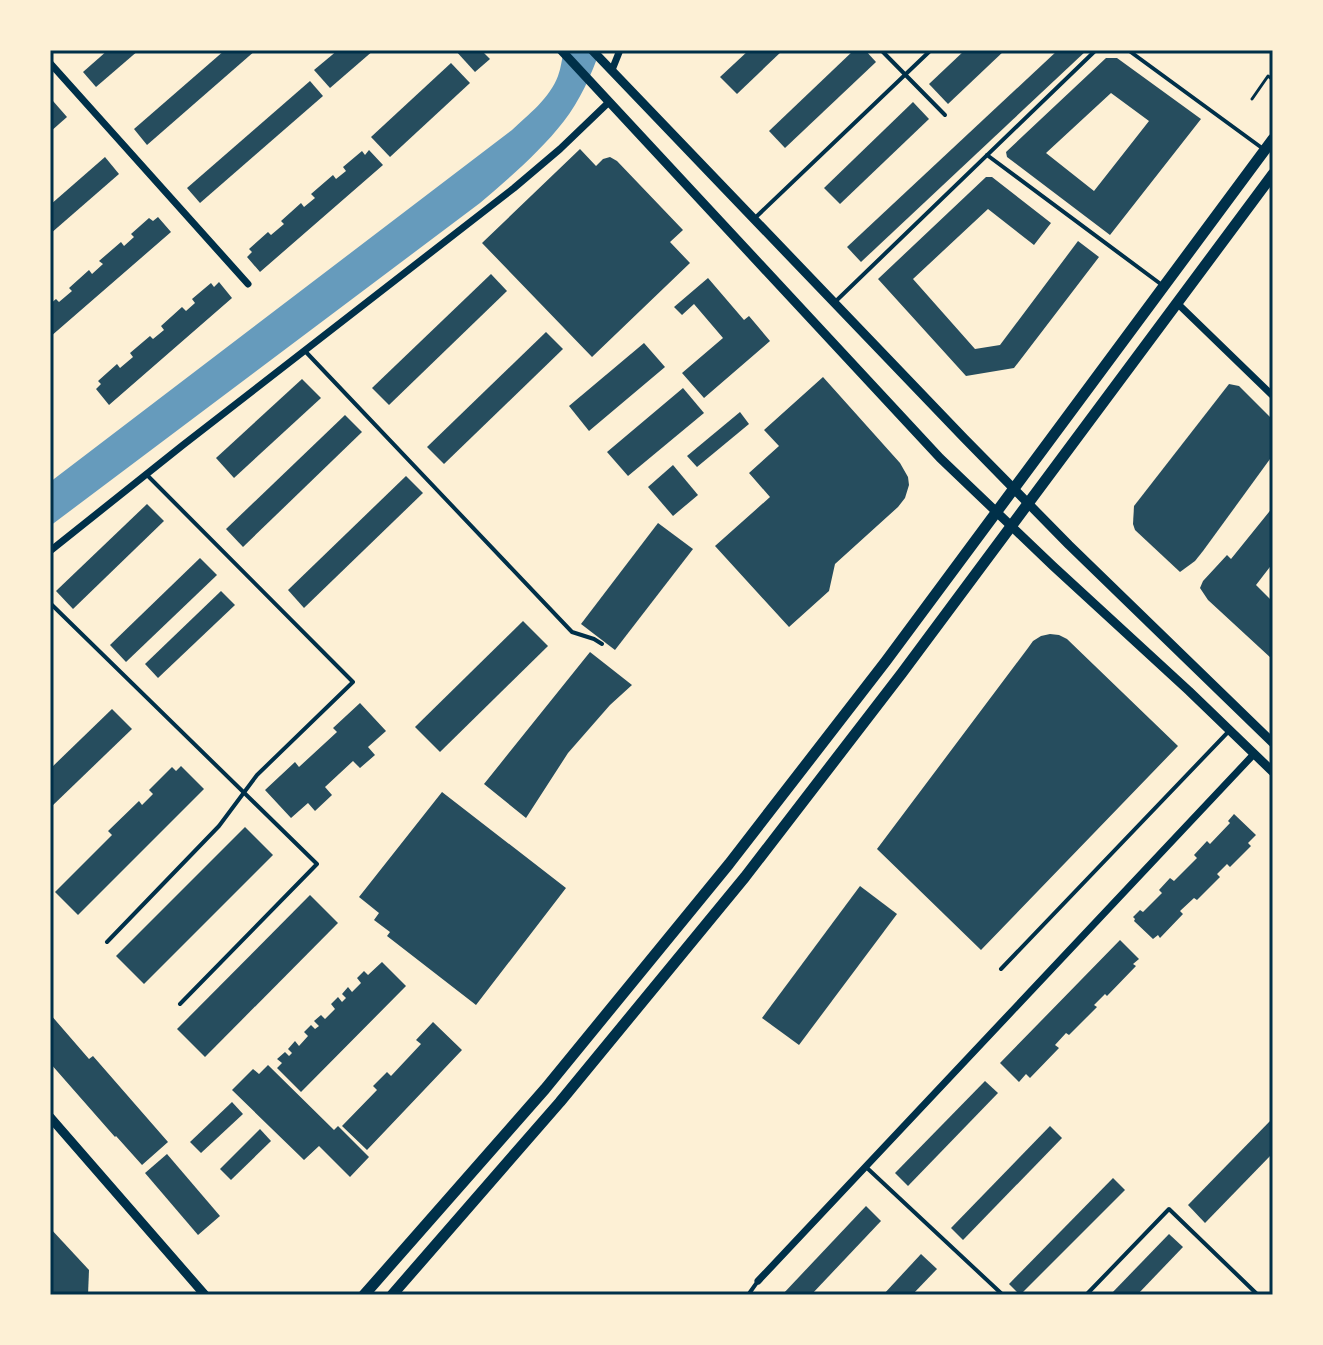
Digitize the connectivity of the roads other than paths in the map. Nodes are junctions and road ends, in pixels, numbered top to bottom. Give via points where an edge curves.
1 (561, 50) edge
2 (592, 50) edge
3 (620, 50) edge
4 (881, 50) edge
5 (931, 50) edge
6 (1096, 50) edge
7 (1128, 50) edge
8 (50, 63) edge
9 (612, 70) junction
10 (905, 75) junction
11 (609, 102) junction
12 (945, 115) dead end
13 (1273, 139) edge
14 (1265, 150) junction
15 (987, 155) junction
16 (1273, 174) edge
17 (754, 219) junction
18 (248, 284) dead end
19 (1164, 286) junction
20 (834, 303) junction
21 (1177, 303) junction
22 (305, 351) junction
23 (1273, 396) edge
24 (146, 474) junction
25 (1013, 488) junction
26 (1027, 503) junction
27 (995, 512) junction
28 (1011, 526) junction
29 (50, 551) edge
30 (50, 603) edge
31 (602, 644) dead end
32 (1230, 730) junction
33 (1271, 738) edge
34 (1254, 754) junction
35 (1273, 772) edge
36 (244, 792) junction
37 (107, 942) dead end
38 (1001, 969) dead end
39 (180, 1004) dead end
40 (50, 1117) edge
41 (866, 1167) junction
42 (758, 1281) joint
43 (205, 1295) edge
44 (364, 1295) edge
45 (392, 1295) edge
46 (748, 1295) edge
47 (1003, 1295) edge
48 (1086, 1295) edge
49 (1258, 1295) edge

1 - 11 street
2 - 9 street
3 - 9 street
4 - 10 lane
5 - 10 lane
6 - 15 lane
7 - 14 lane
8 - 18 street
9 - 17 street
10 - 12 lane
10 - 17 lane
11 - 22 street via 514,188
11 - 27 street
13 - 14 main road
14 - 19 main road
15 - 19 lane
15 - 20 lane
16 - 21 main road
17 - 20 street
19 - 25 main road
20 - 25 street
21 - 23 street
21 - 26 main road
22 - 24 street
22 - 31 lane via 572,632
24 - 29 street
24 - 36 lane via 353,682
25 - 26 street
25 - 27 main road
26 - 28 main road
26 - 33 street
27 - 28 street
27 - 44 main road via 686,918
28 - 32 street
28 - 45 main road via 737,888
30 - 36 lane
32 - 34 street
32 - 38 lane
34 - 35 street
34 - 41 street
36 - 37 lane via 219,826
36 - 39 lane via 317,864
40 - 43 street
41 - 42 street
41 - 47 lane
42 - 46 lane
48 - 49 lane via 1169,1209

